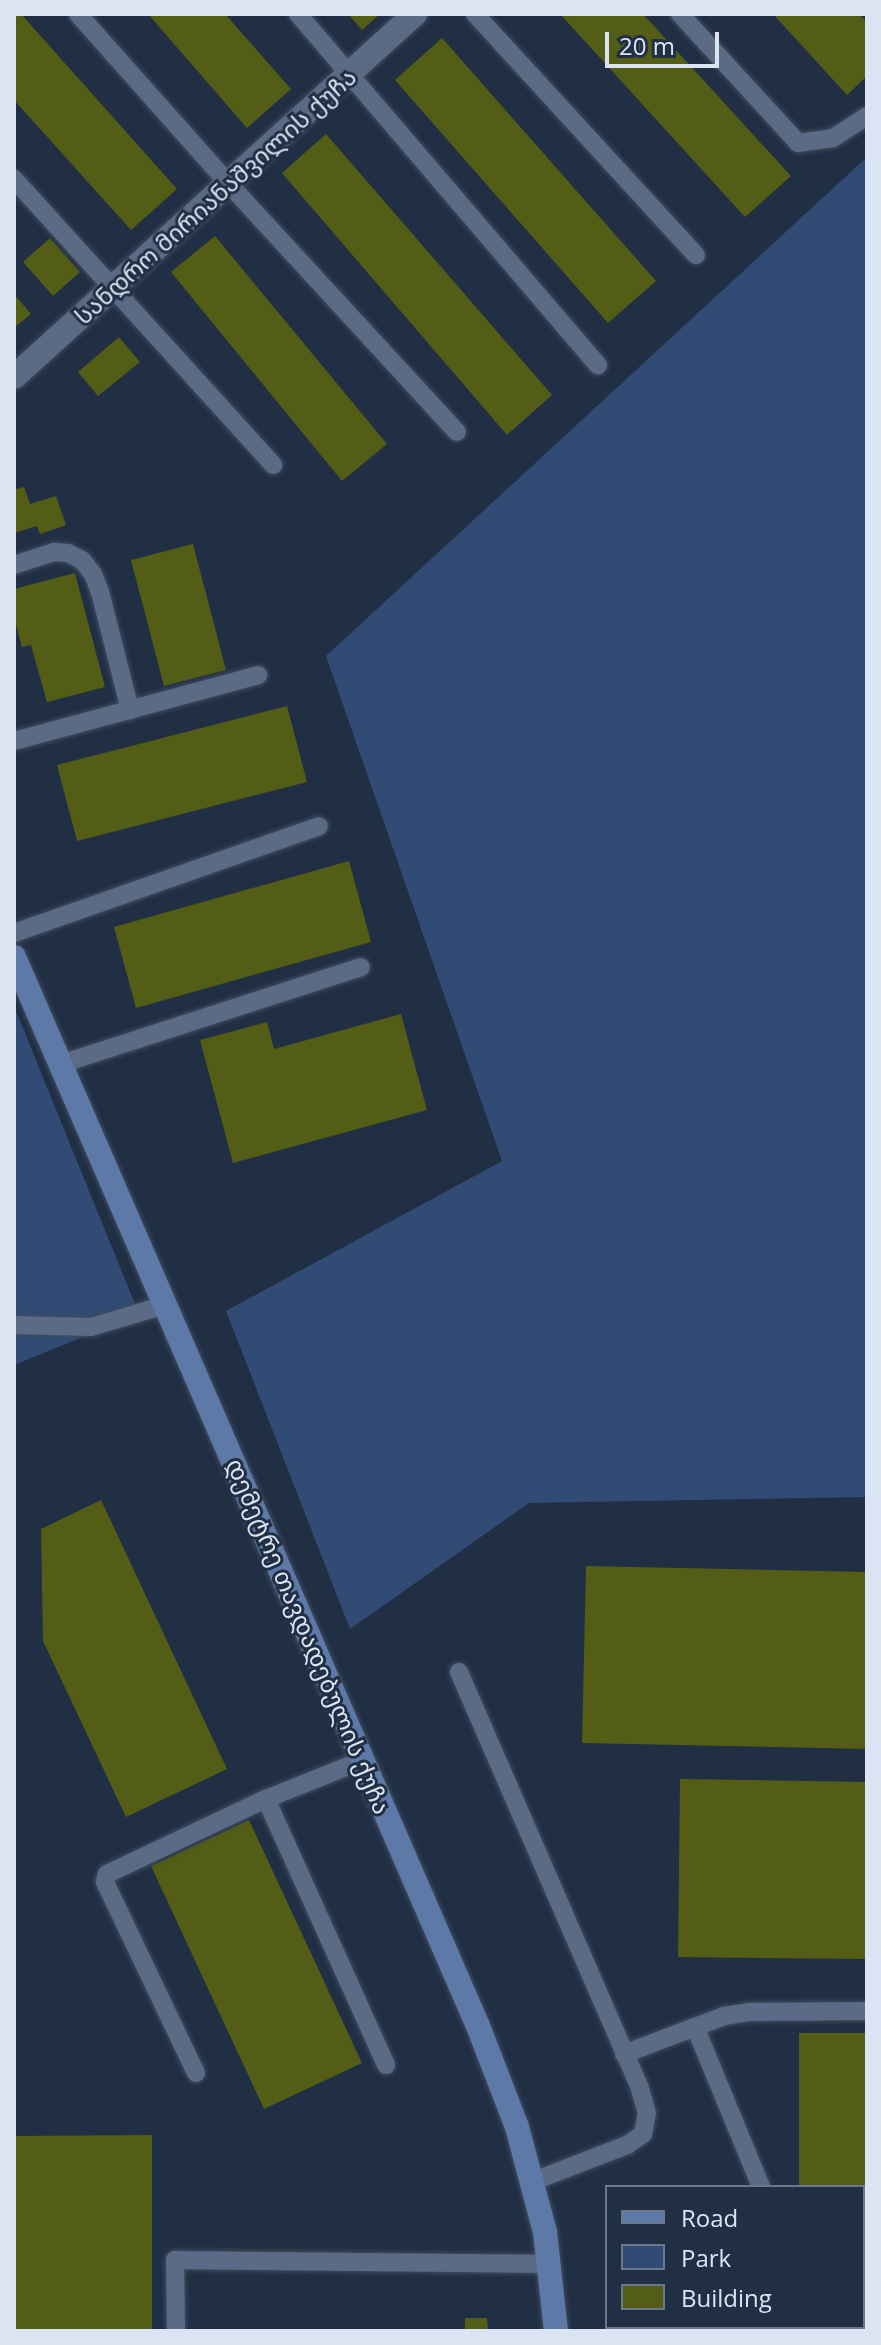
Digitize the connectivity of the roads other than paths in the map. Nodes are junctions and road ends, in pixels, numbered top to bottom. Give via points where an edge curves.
1 (78, 14) edge
2 (298, 14) edge
3 (415, 14) edge
4 (475, 14) edge
5 (680, 14) edge
6 (350, 73) junction
7 (867, 116) edge
8 (14, 179) edge
9 (228, 183) junction
10 (696, 255) dead end
11 (112, 288) junction
12 (598, 365) dead end
13 (14, 377) edge
14 (457, 432) dead end
15 (273, 465) dead end
16 (14, 565) edge
17 (258, 675) dead end
18 (130, 710) junction
19 (15, 737) edge
20 (319, 826) dead end
21 (14, 933) edge
22 (14, 957) edge
23 (361, 967) dead end
24 (61, 1064) junction
25 (165, 1305) junction
26 (14, 1325) edge
27 (459, 1672) dead end
28 (363, 1760) junction
29 (266, 1799) junction
30 (867, 2011) edge
31 (696, 2029) junction
32 (624, 2054) junction
33 (386, 2065) dead end
34 (196, 2073) dead end
35 (531, 2182) junction
36 (760, 2185) edge
37 (548, 2264) junction
38 (176, 2331) edge
39 (556, 2331) edge

1 - 9 lane
2 - 6 lane
3 - 6 street, სანდრო მირიანაშვილის ქუჩა
4 - 10 lane
5 - 7 lane via 798,143 833,138
6 - 9 street, სანდრო მირიანაშვილის ქუჩა
6 - 12 lane
8 - 11 lane
9 - 11 street, სანდრო მირიანაშვილის ქუჩა
9 - 14 lane
11 - 13 street, სანდრო მირიანაშვილის ქუჩა
11 - 15 lane
16 - 18 lane via 54,552 82,560 100,592
17 - 18 lane
18 - 19 lane
20 - 21 lane
22 - 24 main road, დემეტრე თავდადებულის ქუჩა
23 - 24 lane
24 - 25 main road, დემეტრე თავდადებულის ქუჩა
25 - 26 lane via 91,1327
25 - 28 main road, დემეტრე თავდადებულის ქუჩა
27 - 32 lane
28 - 29 lane
28 - 35 main road, დემეტრე თავდადებულის ქუჩა via 478,2026 517,2127
29 - 33 lane
29 - 34 lane via 107,1874 105,1882
30 - 31 lane via 749,2012
31 - 32 lane
31 - 36 lane
32 - 35 lane via 647,2113 643,2134
35 - 37 main road, დემეტრე თავდადებულის ქუჩა
37 - 38 lane via 175,2260
37 - 39 main road, დემეტრე თავდადებულის ქუჩა

